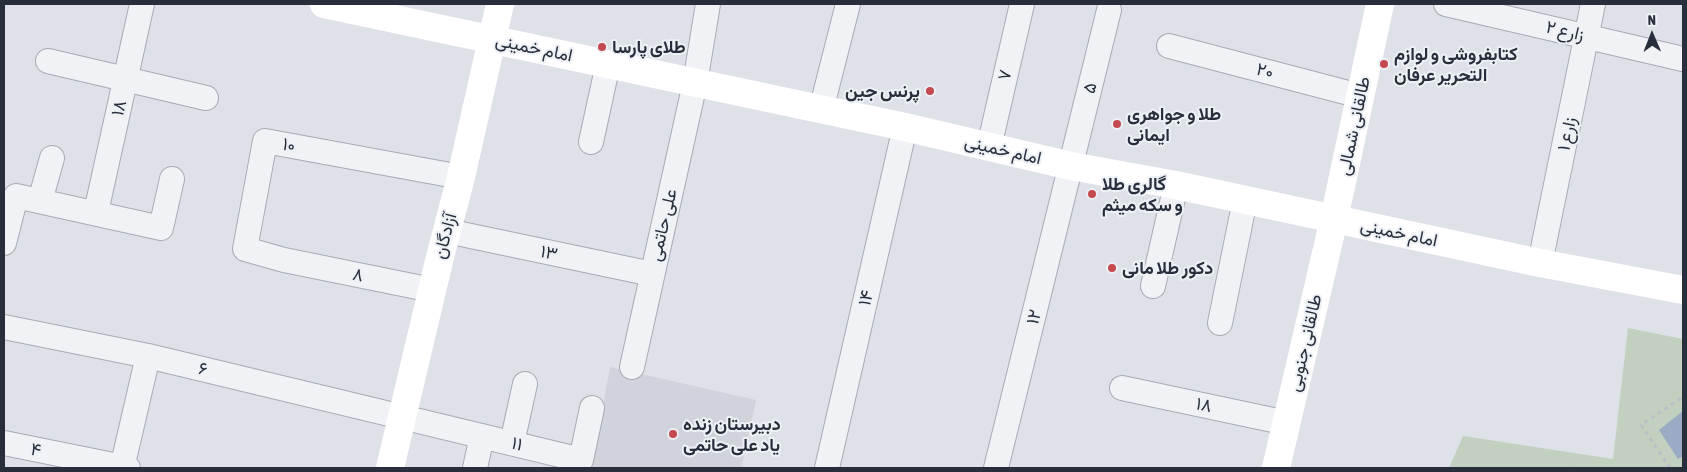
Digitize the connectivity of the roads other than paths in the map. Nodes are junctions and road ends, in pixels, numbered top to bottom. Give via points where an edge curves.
1 (142, 4) edge
2 (324, 4) edge
3 (500, 4) edge
4 (708, 4) edge
5 (848, 4) edge
6 (1022, 4) edge
7 (1380, 4) edge
8 (1446, 4) edge
9 (1594, 4) edge
10 (1109, 10) dead end
11 (1587, 36) junction
12 (491, 39) junction
13 (1169, 46) dead end
14 (1683, 59) edge
15 (48, 61) dead end
16 (608, 64) junction
17 (125, 79) junction
18 (695, 83) junction
19 (1360, 96) junction
20 (206, 98) dead end
21 (821, 110) junction
22 (905, 127) junction
23 (591, 142) dead end
24 (989, 147) junction
25 (52, 158) dead end
26 (1071, 166) junction
27 (461, 177) junction
28 (172, 179) dead end
29 (1176, 185) junction
30 (1245, 200) junction
31 (40, 201) junction
32 (96, 212) junction
33 (1334, 219) junction
34 (446, 231) junction
35 (4, 243) edge
36 (284, 260) joint
37 (1540, 263) junction
38 (652, 274) junction
39 (1153, 286) dead end
40 (432, 290) junction
41 (1683, 290) edge
42 (1220, 323) dead end
43 (4, 327) edge
44 (148, 356) junction
45 (632, 367) dead end
46 (525, 384) dead end
47 (1122, 388) dead end
48 (592, 408) dead end
49 (402, 416) junction
50 (1287, 423) junction
51 (482, 436) junction
52 (4, 443) edge
53 (512, 443) junction
54 (536, 459) edge
55 (124, 468) edge
56 (390, 468) edge
57 (475, 468) edge
58 (826, 468) edge
59 (996, 468) edge
60 (1276, 468) edge

1 - 17 street, ۱۸
2 - 12 main road, امام خمینی
3 - 12 main road, آزادگان
4 - 18 street, علی حاتمی
5 - 21 street
6 - 24 street, ۷
7 - 19 main road, طالقانی شمالی
8 - 11 street, زارع ۲
9 - 11 street, زارع ۱
10 - 26 street, ۵
11 - 14 street, زارع ۲
11 - 37 street, زارع ۱
12 - 16 main road, امام خمینی
12 - 27 main road, آزادگان
13 - 19 street, ۲۰
15 - 17 street
16 - 18 main road, امام خمینی
16 - 23 street
17 - 20 street
17 - 32 street, ۱۸
18 - 21 main road, امام خمینی
18 - 38 street, علی حاتمی
19 - 33 main road, طالقانی شمالی
21 - 22 main road, امام خمینی
22 - 24 main road, امام خمینی
22 - 58 street, ۱۴
24 - 26 main road, امام خمینی
25 - 31 street
26 - 29 main road, امام خمینی
26 - 59 street, ۱۲
27 - 34 main road, آزادگان
27 - 36 street, ۱۰ via 265,141 245,249
28 - 32 street via 161,228
29 - 30 main road, امام خمینی
29 - 39 street
30 - 33 main road, امام خمینی
30 - 42 street
31 - 32 street
31 - 35 street via 16,196
33 - 37 main road, امام خمینی
33 - 50 main road, طالقانی جنوبی
34 - 38 street, ۱۳
34 - 40 main road, آزادگان
36 - 40 street, ۸
37 - 41 main road, امام خمینی
38 - 45 street, علی حاتمی
40 - 49 main road, آزادگان
43 - 44 street, ۶
44 - 49 street, ۶
44 - 55 street
46 - 53 street
47 - 50 street, ۱۸
48 - 54 street, ۱۱ via 581,460
49 - 51 street, ۱۱
49 - 56 main road, آزادگان
50 - 60 main road, طالقانی جنوبی
51 - 53 street, ۱۱
51 - 57 street
52 - 55 street, ۴
53 - 54 street, ۱۱

